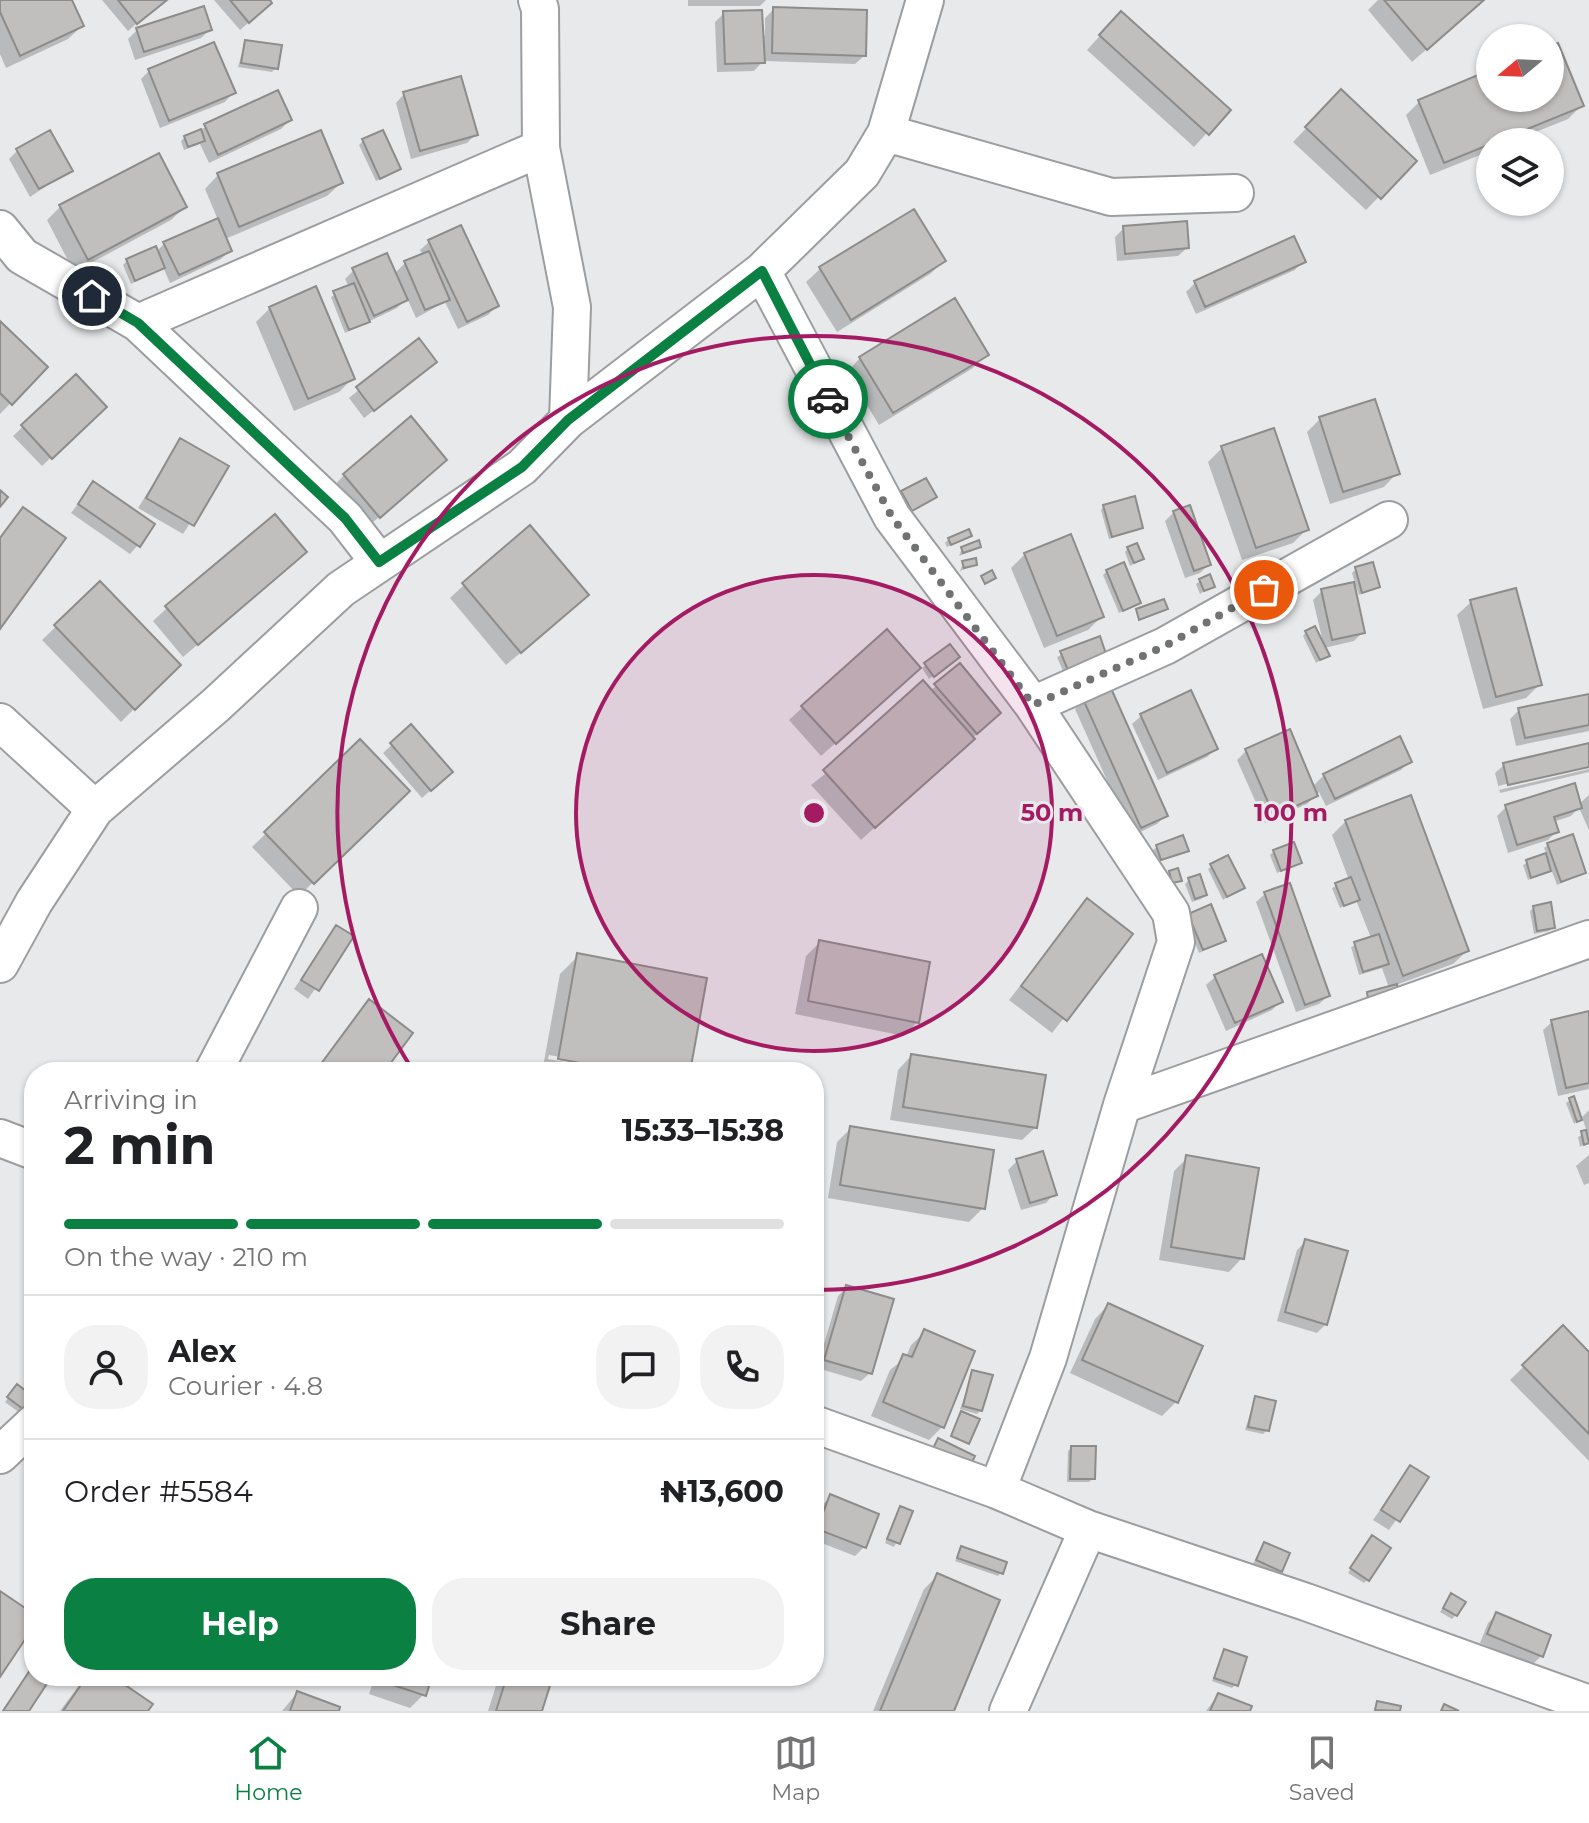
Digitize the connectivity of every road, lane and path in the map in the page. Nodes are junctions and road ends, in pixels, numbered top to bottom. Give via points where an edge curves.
1 (537, 0) edge
2 (925, 0) edge
3 (886, 133) junction
4 (541, 148) junction
5 (1235, 193) dead end
6 (0, 229) edge
7 (762, 271) junction
8 (138, 323) junction
9 (568, 420) junction
10 (1389, 520) dead end
11 (379, 562) junction
12 (1033, 705) junction
13 (0, 722) edge
14 (95, 809) junction
15 (299, 908) dead end
16 (1589, 939) edge
17 (0, 964) edge
18 (218, 1062) edge
19 (1122, 1105) junction
20 (0, 1138) edge
21 (24, 1147) edge
22 (824, 1428) edge
23 (24, 1432) edge
24 (0, 1455) edge
25 (997, 1490) junction
26 (1088, 1529) junction
27 (1589, 1704) edge
28 (1008, 1711) edge

1 - 4 street
2 - 3 street
3 - 5 street via 1111,197
3 - 7 street via 862,173
4 - 8 street
4 - 9 street via 572,307
6 - 8 street via 22,256
7 - 9 street
7 - 12 street via 892,517
8 - 11 street via 345,518
9 - 11 street via 522,467
10 - 12 street via 1165,646
11 - 14 street via 341,589
12 - 19 street via 1171,913 1176,942
13 - 14 street
14 - 17 street
15 - 18 street
16 - 19 street
19 - 25 street via 1048,1358
20 - 21 street
22 - 25 street
23 - 24 street
25 - 26 street
26 - 27 street
26 - 28 street

